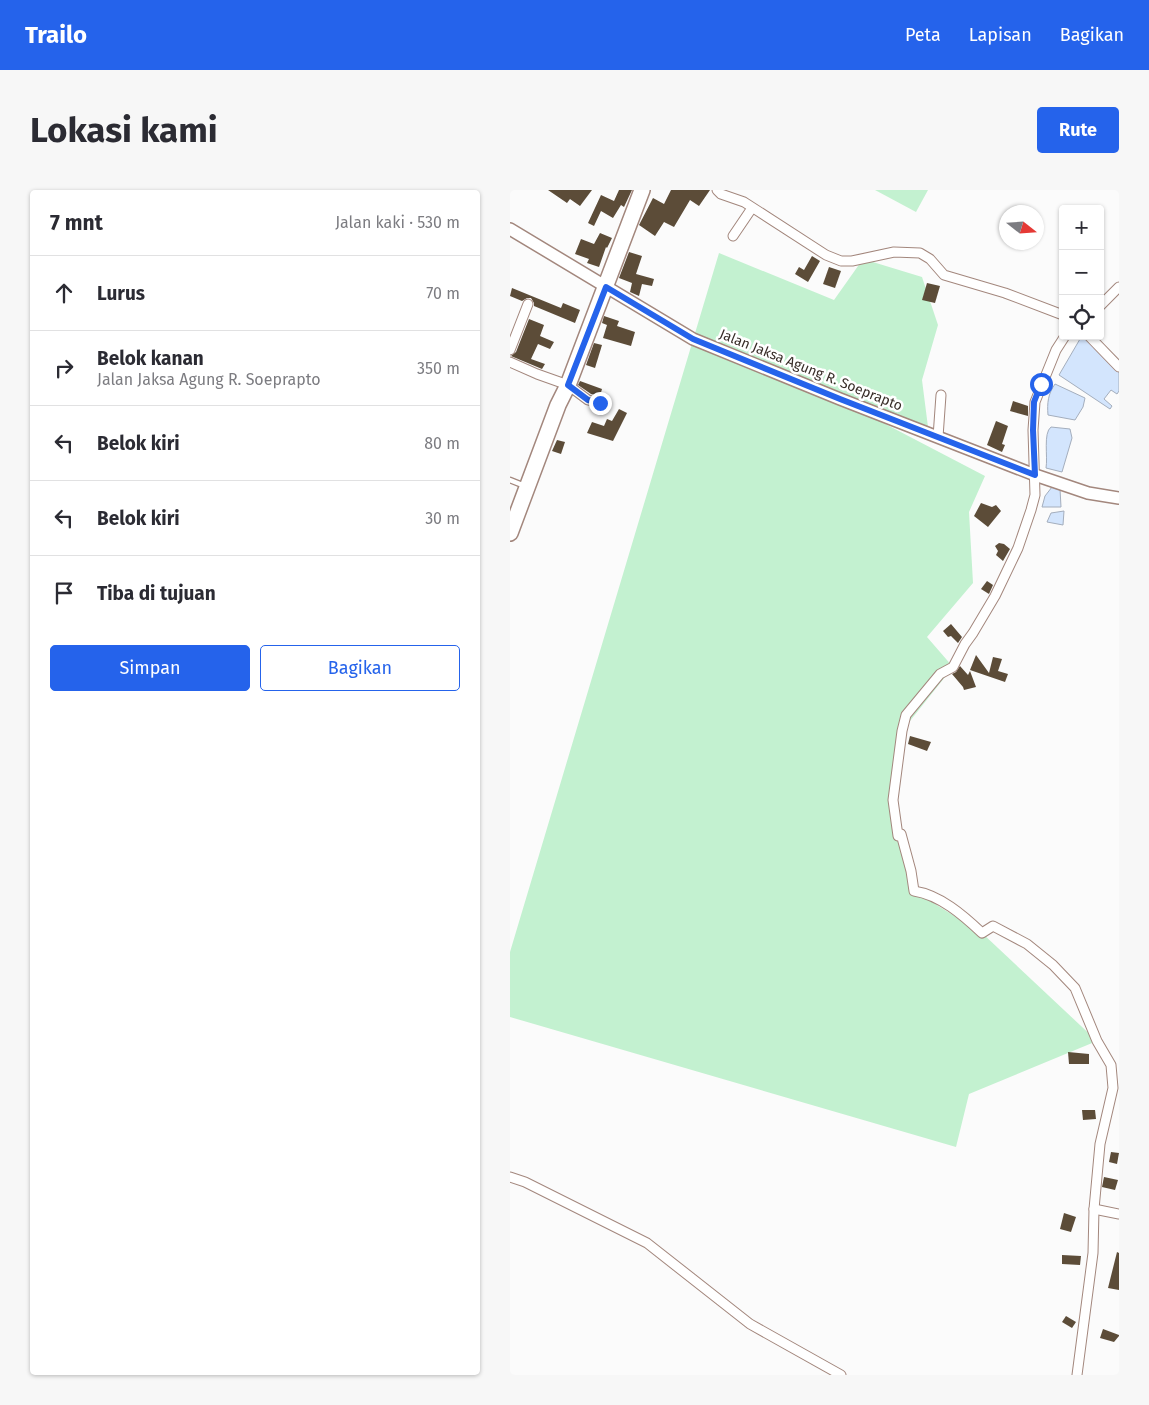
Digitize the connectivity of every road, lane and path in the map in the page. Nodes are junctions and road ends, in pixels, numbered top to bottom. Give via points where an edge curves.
1 (642, 190) edge
2 (716, 190) edge
3 (752, 208) junction
4 (510, 229) edge
5 (734, 236) dead end
6 (606, 287) junction
7 (1119, 287) edge
8 (1104, 302) edge
9 (528, 304) dead end
10 (1059, 314) edge
11 (1063, 340) edge
12 (1093, 340) edge
13 (510, 350) edge
14 (510, 362) edge
15 (1119, 367) edge
16 (568, 385) junction
17 (941, 395) dead end
18 (600, 403) dead end
19 (938, 437) junction
20 (1035, 475) junction
21 (510, 480) edge
22 (527, 487) junction
23 (1119, 498) edge
24 (510, 533) edge
25 (510, 1177) edge
26 (1094, 1209) junction
27 (1119, 1214) edge
28 (841, 1375) edge
29 (1078, 1375) edge

1 - 6 main road
2 - 3 street
3 - 5 street
3 - 10 street via 826,255 841,261 894,252 920,253 944,275 1005,293
4 - 6 street, Jalan Jaksa Agung R. Soeprapto
6 - 16 main road
6 - 19 street, Jalan Jaksa Agung R. Soeprapto via 693,339
7 - 8 street
9 - 13 street
11 - 20 street via 1034,402
12 - 15 street
14 - 16 street
16 - 18 street via 588,400
16 - 22 main road
17 - 19 street
19 - 20 street, Jalan Jaksa Agung R. Soeprapto
20 - 23 street, Jalan Jaksa Agung R. Soeprapto via 1088,493
20 - 26 street via 1032,510 995,596 953,667 940,674 906,715 893,800 898,836 901,834 914,891 926,893 961,913 982,933 993,926 1027,944 1074,988 1111,1065 1113,1088 1100,1144
21 - 22 lane
22 - 24 main road
25 - 28 street via 647,1243 750,1324
26 - 27 street
26 - 29 street

